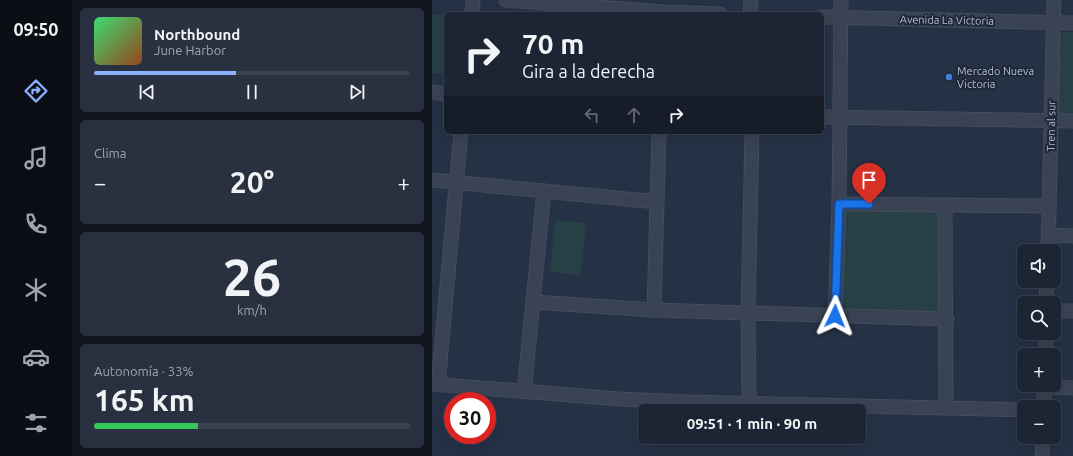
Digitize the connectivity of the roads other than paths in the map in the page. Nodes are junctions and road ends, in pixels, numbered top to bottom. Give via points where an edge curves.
1 (474, 0) edge
2 (506, 0) edge
3 (751, 0) edge
4 (841, 0) edge
5 (1054, 0) edge
6 (662, 9) edge
7 (472, 12) edge
8 (697, 12) edge
9 (750, 12) edge
10 (824, 17) edge
11 (840, 17) junction
12 (1053, 22) junction
13 (1073, 23) edge
14 (432, 92) edge
15 (444, 94) edge
16 (824, 117) edge
17 (839, 117) junction
18 (1051, 120) junction
19 (1073, 121) edge
20 (461, 134) edge
21 (659, 134) edge
22 (752, 134) edge
23 (432, 180) edge
24 (457, 182) junction
25 (544, 191) junction
26 (657, 202) junction
27 (839, 204) junction
28 (945, 205) junction
29 (1049, 206) junction
30 (1048, 235) junction
31 (1073, 236) edge
32 (1048, 244) edge
33 (533, 302) junction
34 (654, 310) junction
35 (1061, 311) edge
36 (1073, 311) edge
37 (748, 313) junction
38 (835, 316) junction
39 (947, 319) junction
40 (435, 385) edge
41 (1061, 387) edge
42 (1073, 388) edge
43 (524, 392) junction
44 (749, 403) junction
45 (946, 408) junction
46 (1017, 410) edge
47 (1043, 444) edge
48 (1042, 456) edge

1 - 7 street
2 - 6 street
3 - 9 street
4 - 11 street
5 - 12 street, Tren al sur
6 - 8 street
10 - 11 street, Avenida La Victoria
11 - 12 street, Avenida La Victoria
11 - 17 street
12 - 13 street, Avenida La Victoria
12 - 18 street, Tren al sur
14 - 15 street
16 - 17 street
17 - 18 street
17 - 27 street
18 - 19 street
18 - 29 street, Tren al sur
20 - 24 street
21 - 26 street
22 - 37 street
23 - 24 street
24 - 25 street
24 - 40 street
25 - 26 street
25 - 33 street
26 - 34 street
27 - 28 street
27 - 38 street
28 - 29 street
28 - 39 street
29 - 30 street, Tren al sur
30 - 31 street
30 - 32 street, Tren al sur
33 - 34 street
33 - 43 street
34 - 37 street
35 - 36 street
37 - 38 street
37 - 44 street
38 - 39 street
39 - 45 street
40 - 43 street
41 - 42 street
43 - 44 street via 619,399
44 - 45 street
45 - 46 street
47 - 48 street

